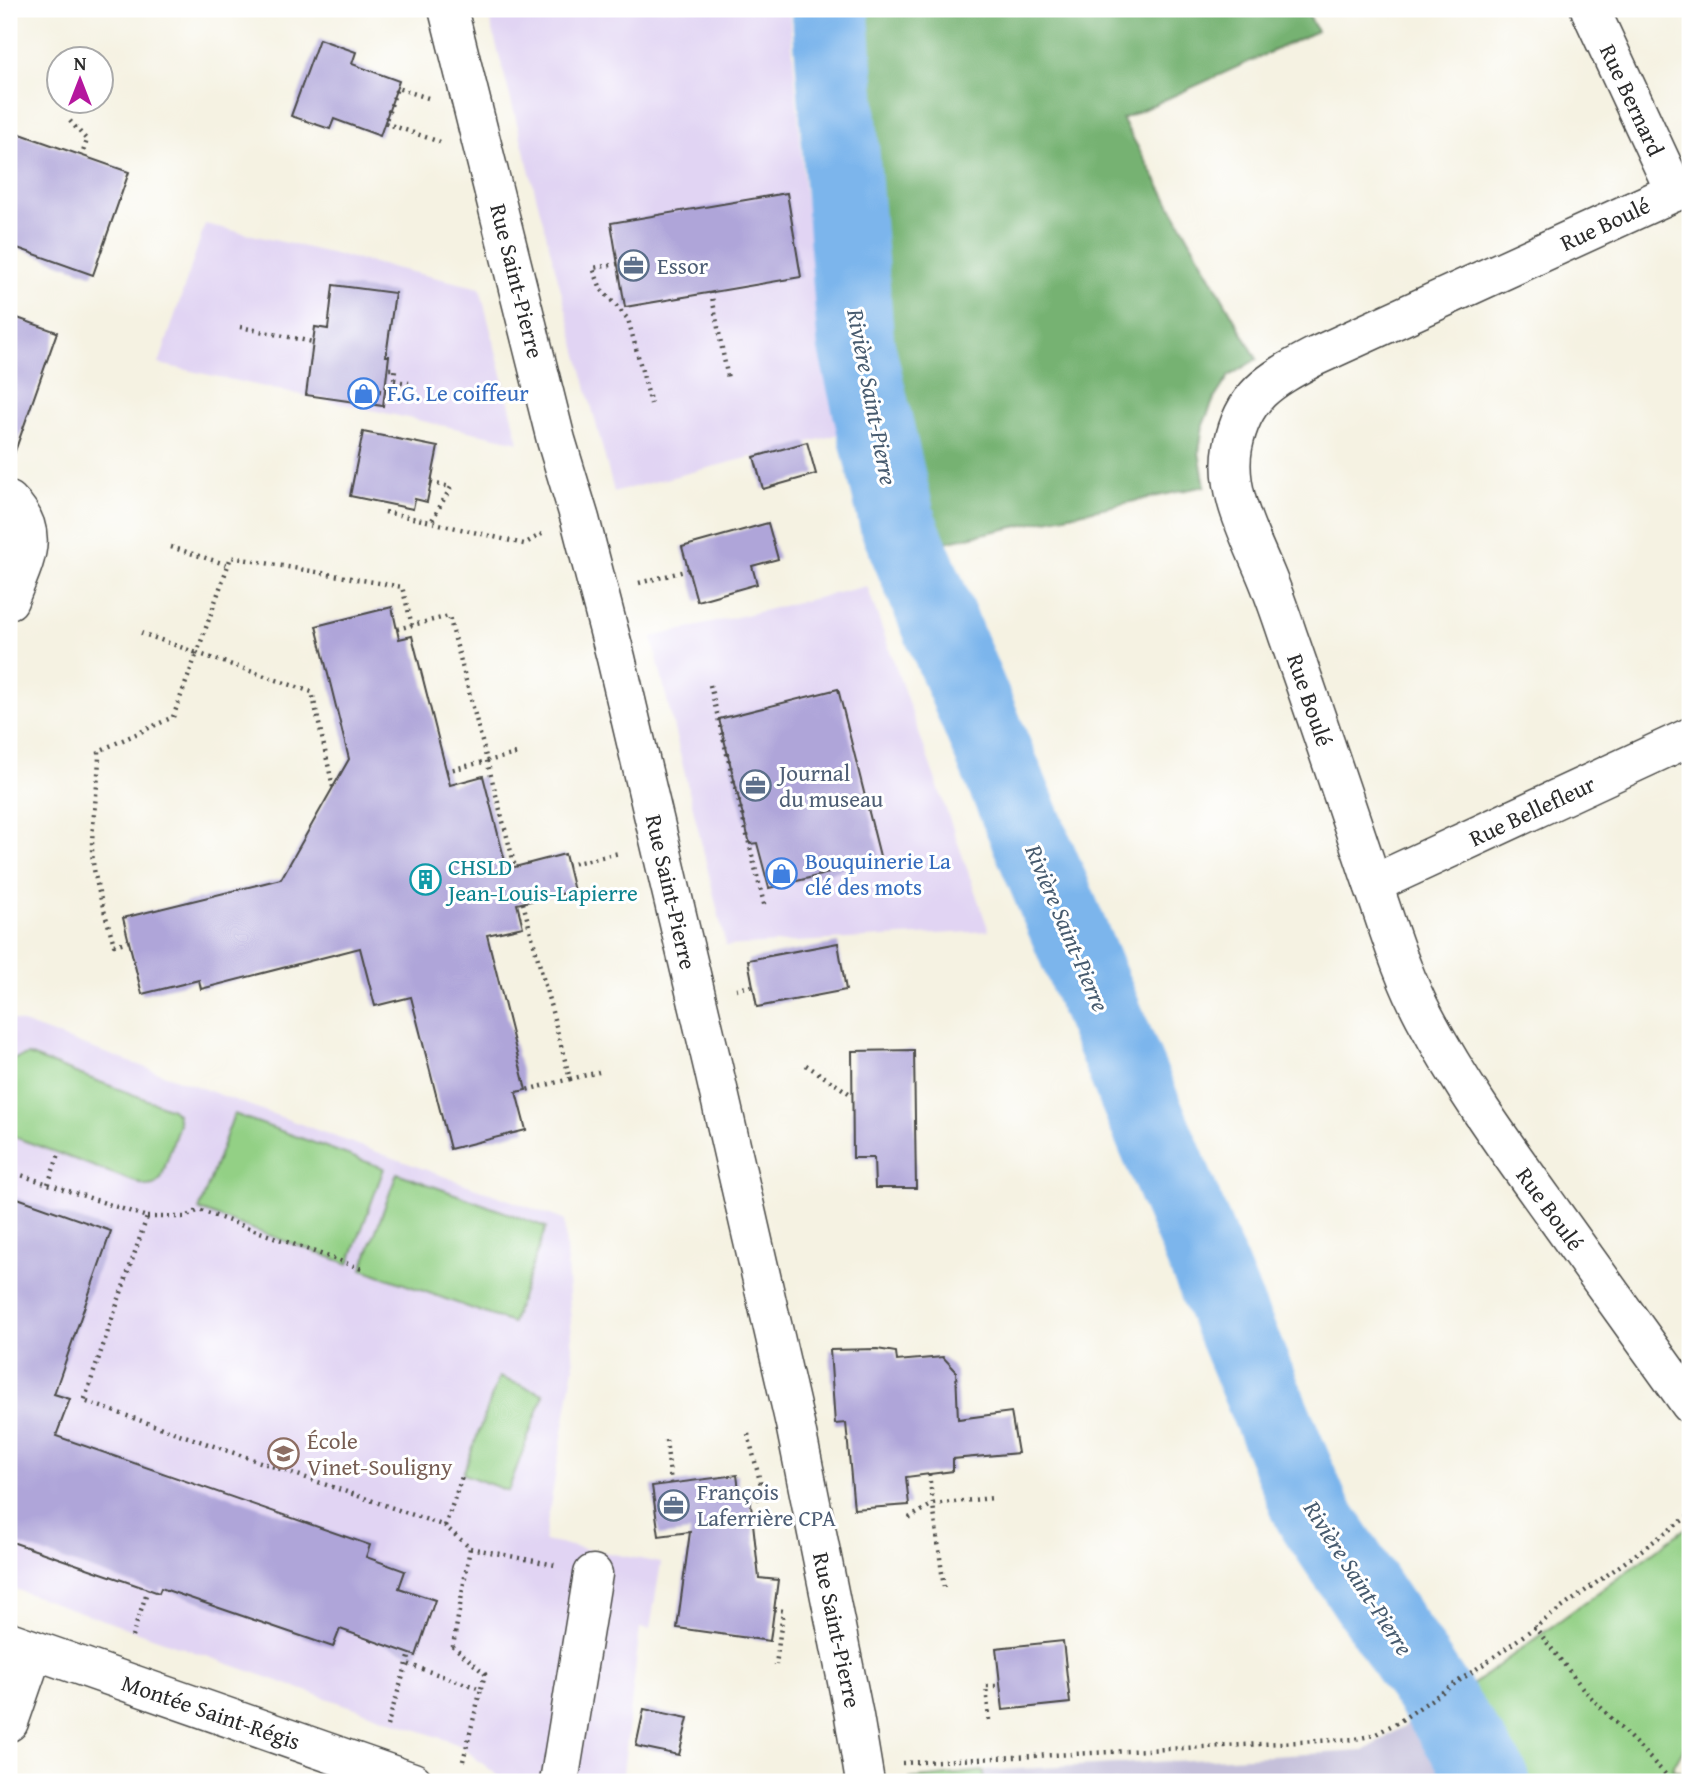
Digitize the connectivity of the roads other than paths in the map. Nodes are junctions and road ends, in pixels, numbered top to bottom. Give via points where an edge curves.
1 (448, 9) edge
2 (1590, 9) edge
3 (1683, 188) edge
4 (9, 500) edge
5 (9, 600) edge
6 (1690, 737) edge
7 (1373, 884) junction
8 (1690, 1404) edge
9 (593, 1574) dead end
10 (21, 1646) edge
11 (9, 1722) edge
12 (413, 1782) edge
13 (559, 1782) edge
14 (865, 1782) edge

1 - 14 street, Rue Saint-Pierre via 616,658 713,1067 795,1424
2 - 3 street, Rue Bernard
3 - 7 street, Rue Boulé via 1314,357 1260,389 1248,408 1233,446 1234,491
4 - 5 street via 28,526 28,547
6 - 7 street, Rue Bellefleur
7 - 8 street, Rue Boulé via 1396,956 1454,1068 1492,1129
9 - 13 street
10 - 11 street
10 - 12 street, Montée Saint-Régis

